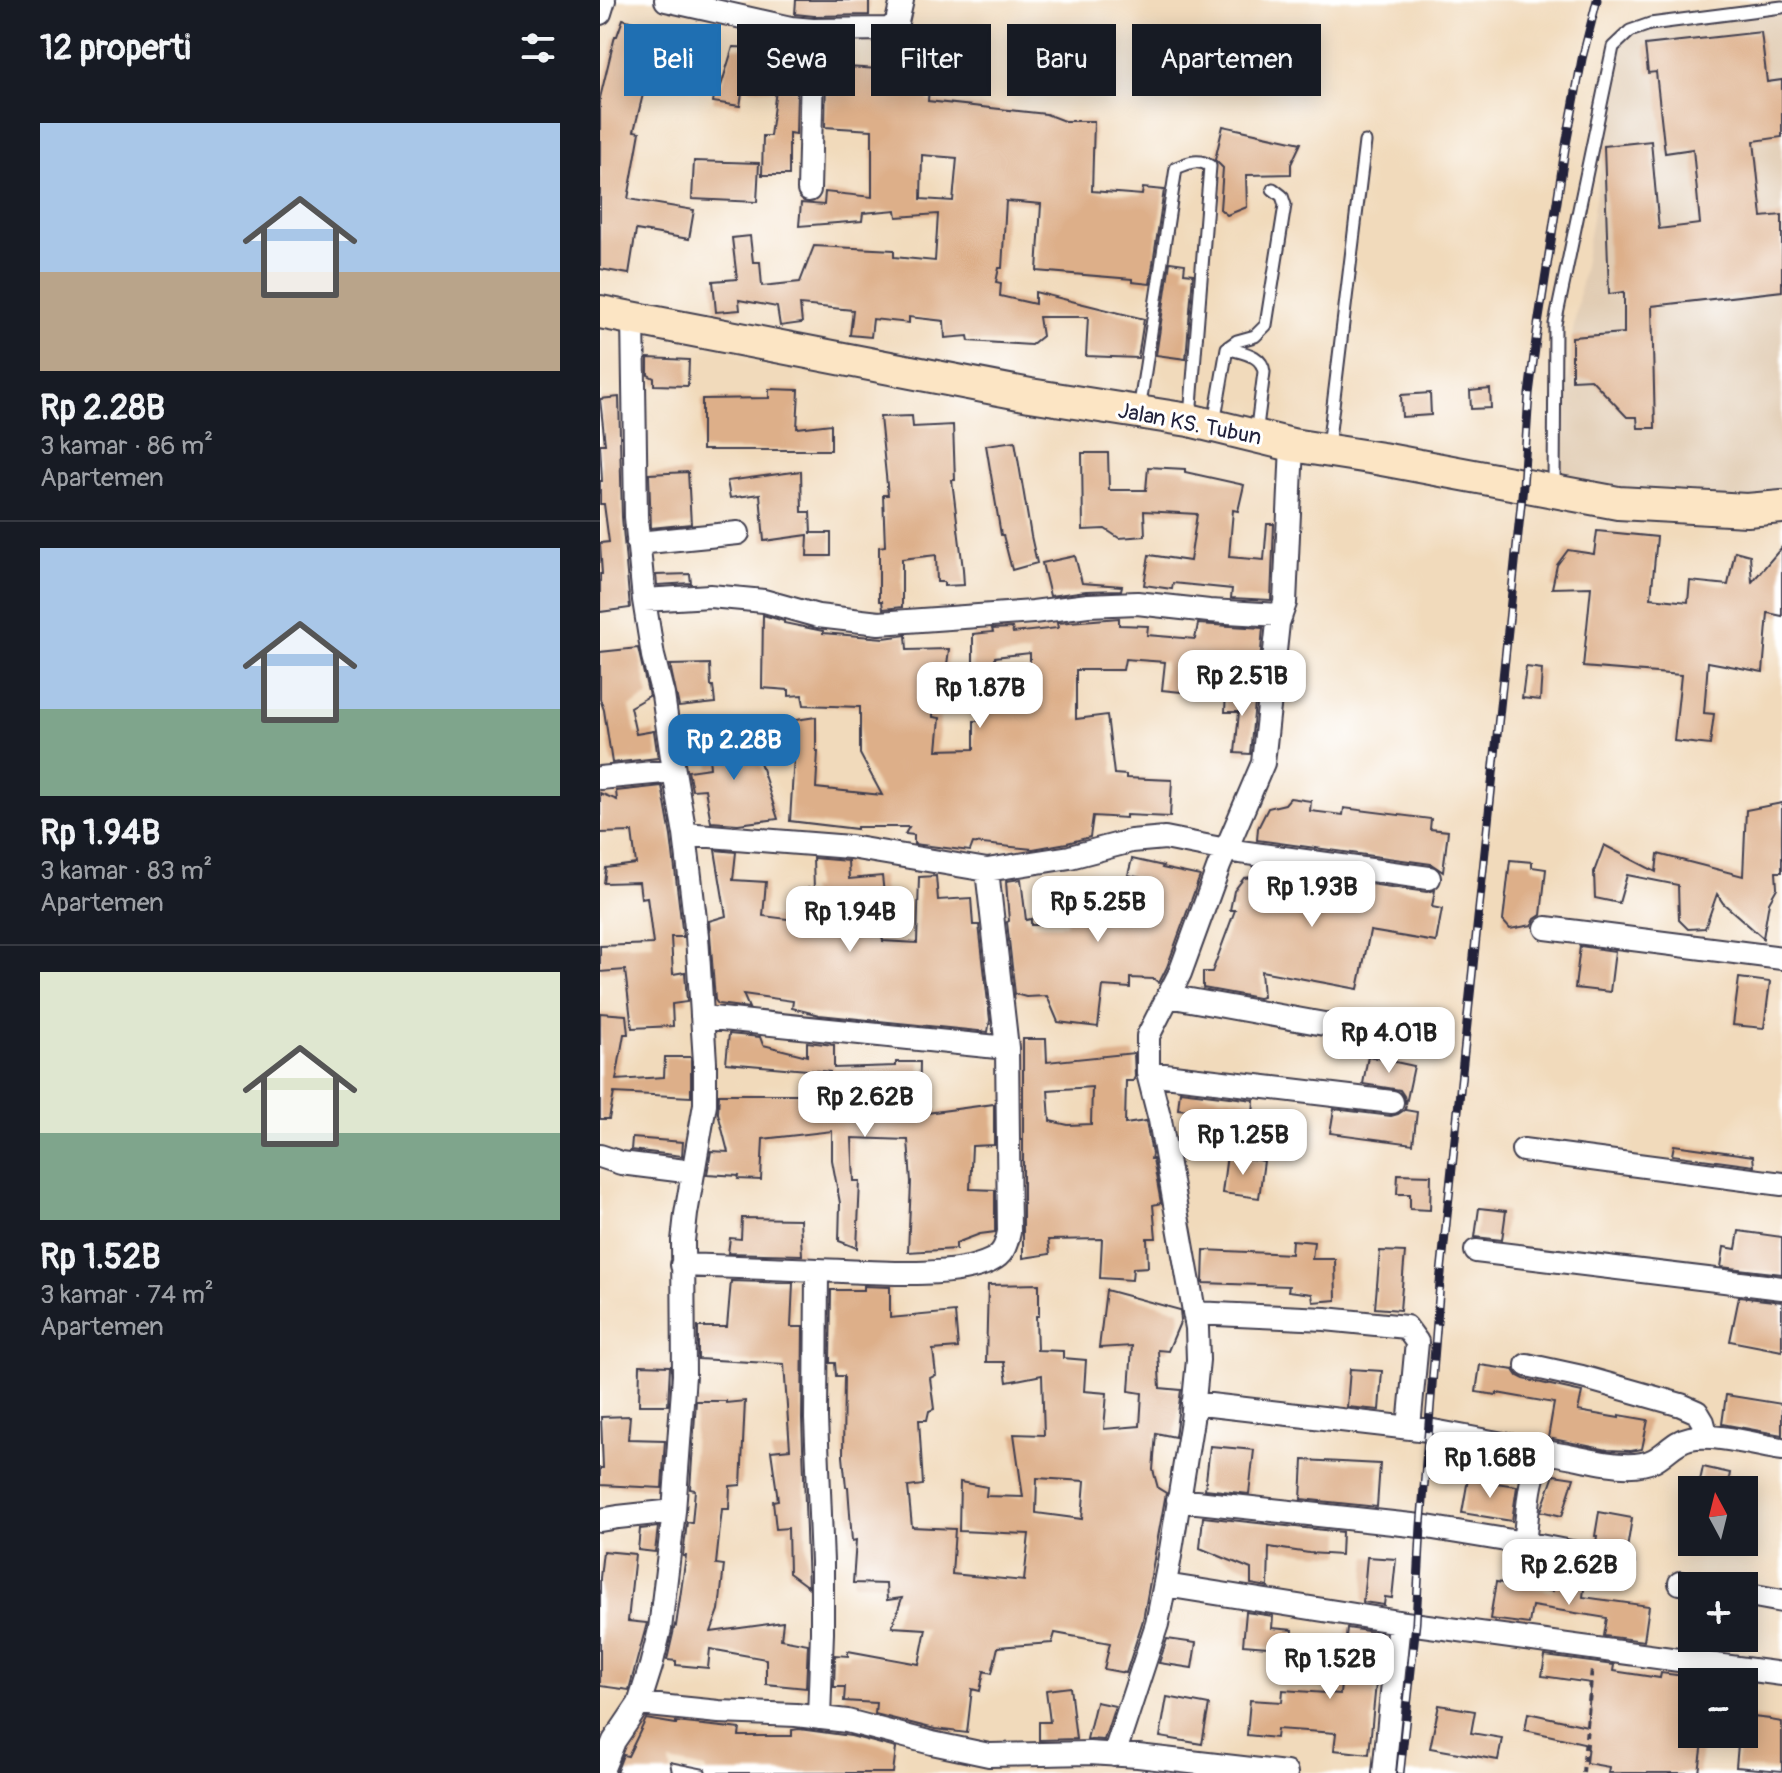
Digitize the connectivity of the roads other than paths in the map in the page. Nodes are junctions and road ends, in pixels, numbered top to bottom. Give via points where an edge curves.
1 (604, 0) edge
2 (666, 0) edge
3 (902, 0) edge
4 (1782, 7) edge
5 (600, 13) edge
6 (773, 24) edge
7 (855, 29) edge
8 (811, 96) edge
9 (1365, 142) dead end
10 (1273, 189) dead end
11 (809, 190) dead end
12 (600, 312) edge
13 (633, 318) junction
14 (1227, 348) junction
15 (1139, 411) junction
16 (1202, 422) junction
17 (1256, 436) junction
18 (1292, 445) junction
19 (1328, 451) junction
20 (1554, 491) junction
21 (1782, 507) edge
22 (738, 533) dead end
23 (638, 543) junction
24 (644, 600) junction
25 (1281, 615) junction
26 (674, 771) junction
27 (600, 778) edge
28 (685, 834) junction
29 (1226, 850) junction
30 (987, 870) junction
31 (1429, 878) dead end
32 (1546, 928) dead end
33 (1782, 958) edge
34 (1168, 996) junction
35 (702, 1017) junction
36 (1380, 1034) dead end
37 (1007, 1048) junction
38 (1148, 1073) junction
39 (1392, 1102) dead end
40 (1523, 1150) dead end
41 (600, 1156) edge
42 (693, 1172) junction
43 (1782, 1184) edge
44 (1476, 1251) dead end
45 (682, 1265) junction
46 (817, 1270) junction
47 (1782, 1288) edge
48 (1194, 1313) junction
49 (1527, 1365) dead end
50 (1193, 1403) junction
51 (1409, 1427) junction
52 (1707, 1437) junction
53 (1782, 1449) edge
54 (1557, 1454) junction
55 (1178, 1500) junction
56 (674, 1511) junction
57 (600, 1520) edge
58 (1524, 1543) junction
59 (1623, 1562) dead end
60 (1165, 1585) junction
61 (1758, 1597) edge
62 (1782, 1601) edge
63 (1399, 1622) junction
64 (1782, 1674) edge
65 (639, 1704) junction
66 (819, 1718) junction
67 (1114, 1755) junction
68 (1179, 1767) edge
69 (601, 1773) edge
70 (1286, 1773) edge
71 (1384, 1773) edge

1 - 5 street
2 - 6 street
3 - 7 street via 897,22 889,29
4 - 20 lane via 1650,24 1630,31 1613,47 1555,324
8 - 11 street
9 - 19 lane
10 - 14 lane via 1285,205 1266,325
12 - 13 main road, Jalan KS. Tubun
13 - 15 main road, Jalan KS. Tubun
13 - 23 street
14 - 16 lane
14 - 17 lane via 1255,357 1264,366
15 - 16 main road, Jalan KS. Tubun
15 - 16 lane via 1176,168 1203,162 1210,166
16 - 17 main road, Jalan KS. Tubun
17 - 18 main road, Jalan KS. Tubun
18 - 19 main road, Jalan KS. Tubun
18 - 25 street
19 - 20 main road, Jalan KS. Tubun
20 - 21 main road, Jalan KS. Tubun via 1618,503
22 - 23 street
23 - 24 street
24 - 25 street via 710,596 764,601 818,616 879,623 1137,603
24 - 26 street
25 - 29 street via 1263,763
26 - 27 street
26 - 28 street
28 - 30 street via 850,847
28 - 35 street
29 - 30 street via 1165,838
29 - 31 street
29 - 34 street
30 - 37 street
32 - 33 street
34 - 36 street
34 - 38 street via 1148,1036
35 - 37 street
35 - 42 street via 705,1104
37 - 46 street via 1009,1232 1000,1255 975,1267 938,1272
38 - 39 street
38 - 48 street
40 - 43 street
41 - 42 street
42 - 45 street
44 - 47 street
45 - 46 street
45 - 56 street via 684,1375
46 - 66 street
48 - 50 street via 1198,1360
48 - 51 street via 1406,1327 1417,1342
49 - 52 street via 1681,1405 1697,1412
50 - 51 street
50 - 55 street
51 - 54 street
52 - 53 street
52 - 54 street via 1689,1438 1634,1466
54 - 58 street via 1539,1460
55 - 58 street via 1421,1526
55 - 60 street
56 - 57 street
56 - 65 street via 660,1629
58 - 59 street
60 - 63 street
60 - 67 street
61 - 62 street
63 - 64 street
63 - 71 street
65 - 66 street
65 - 69 street via 614,1741
66 - 67 street via 989,1755
67 - 68 street
68 - 70 street

